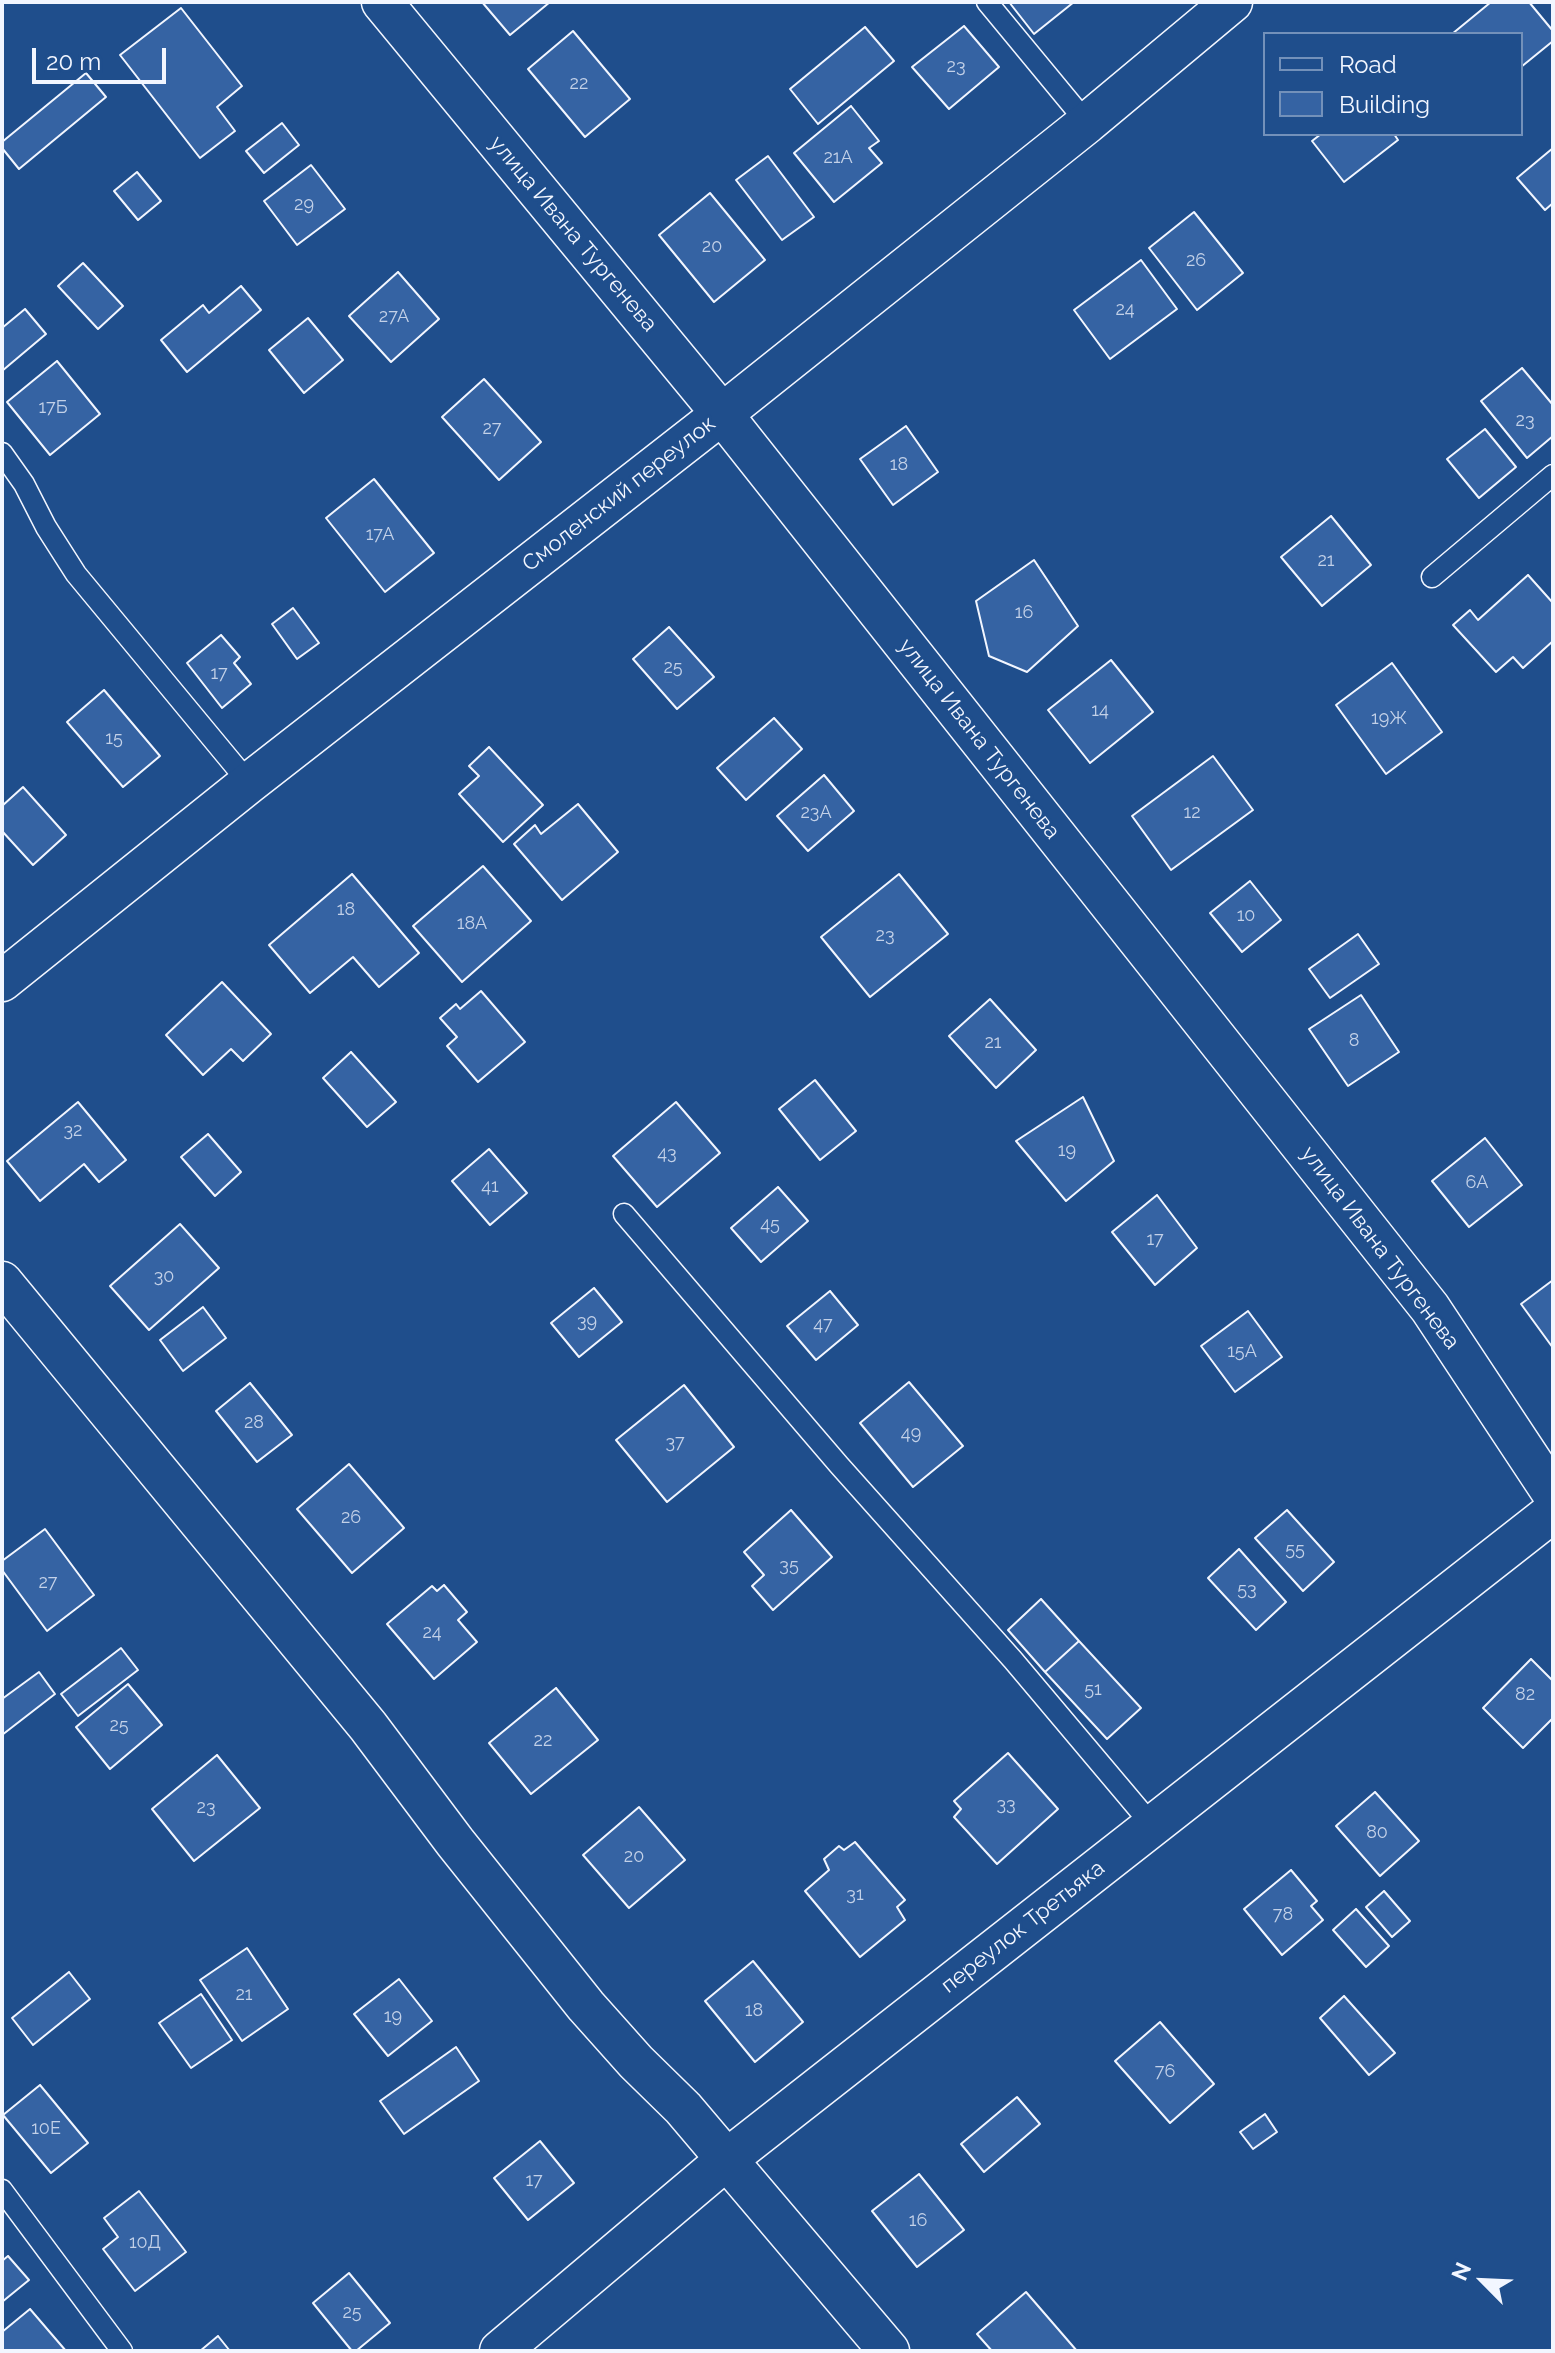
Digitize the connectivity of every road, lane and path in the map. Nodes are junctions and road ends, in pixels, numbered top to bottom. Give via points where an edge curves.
1 (382, 2) edge
2 (987, 2) edge
3 (1232, 2) edge
4 (1087, 123) junction
5 (722, 414) junction
6 (2, 453) edge
7 (1553, 475) edge
8 (1432, 577) dead end
9 (249, 783) junction
10 (2, 981) edge
11 (624, 1214) dead end
12 (2, 1282) edge
13 (1553, 1494) edge
14 (1553, 1512) edge
15 (1152, 1825) junction
16 (726, 2160) junction
17 (2, 2190) edge
18 (122, 2351) edge
19 (500, 2351) edge
20 (889, 2351) edge

1 - 5 street, улица Ивана Тургенева
2 - 4 lane
3 - 4 street, Смоленский переулок
4 - 5 street, Смоленский переулок
5 - 9 street, Смоленский переулок
5 - 13 street, улица Ивана Тургенева via 1430,1308
6 - 9 lane via 76,574
7 - 8 lane
9 - 10 street, Смоленский переулок
11 - 15 lane
12 - 16 street via 368,1726 586,2006
14 - 15 street, переулок Третьяка
15 - 16 street, переулок Третьяка
16 - 19 street, переулок Третьяка
16 - 20 street
17 - 18 lane

